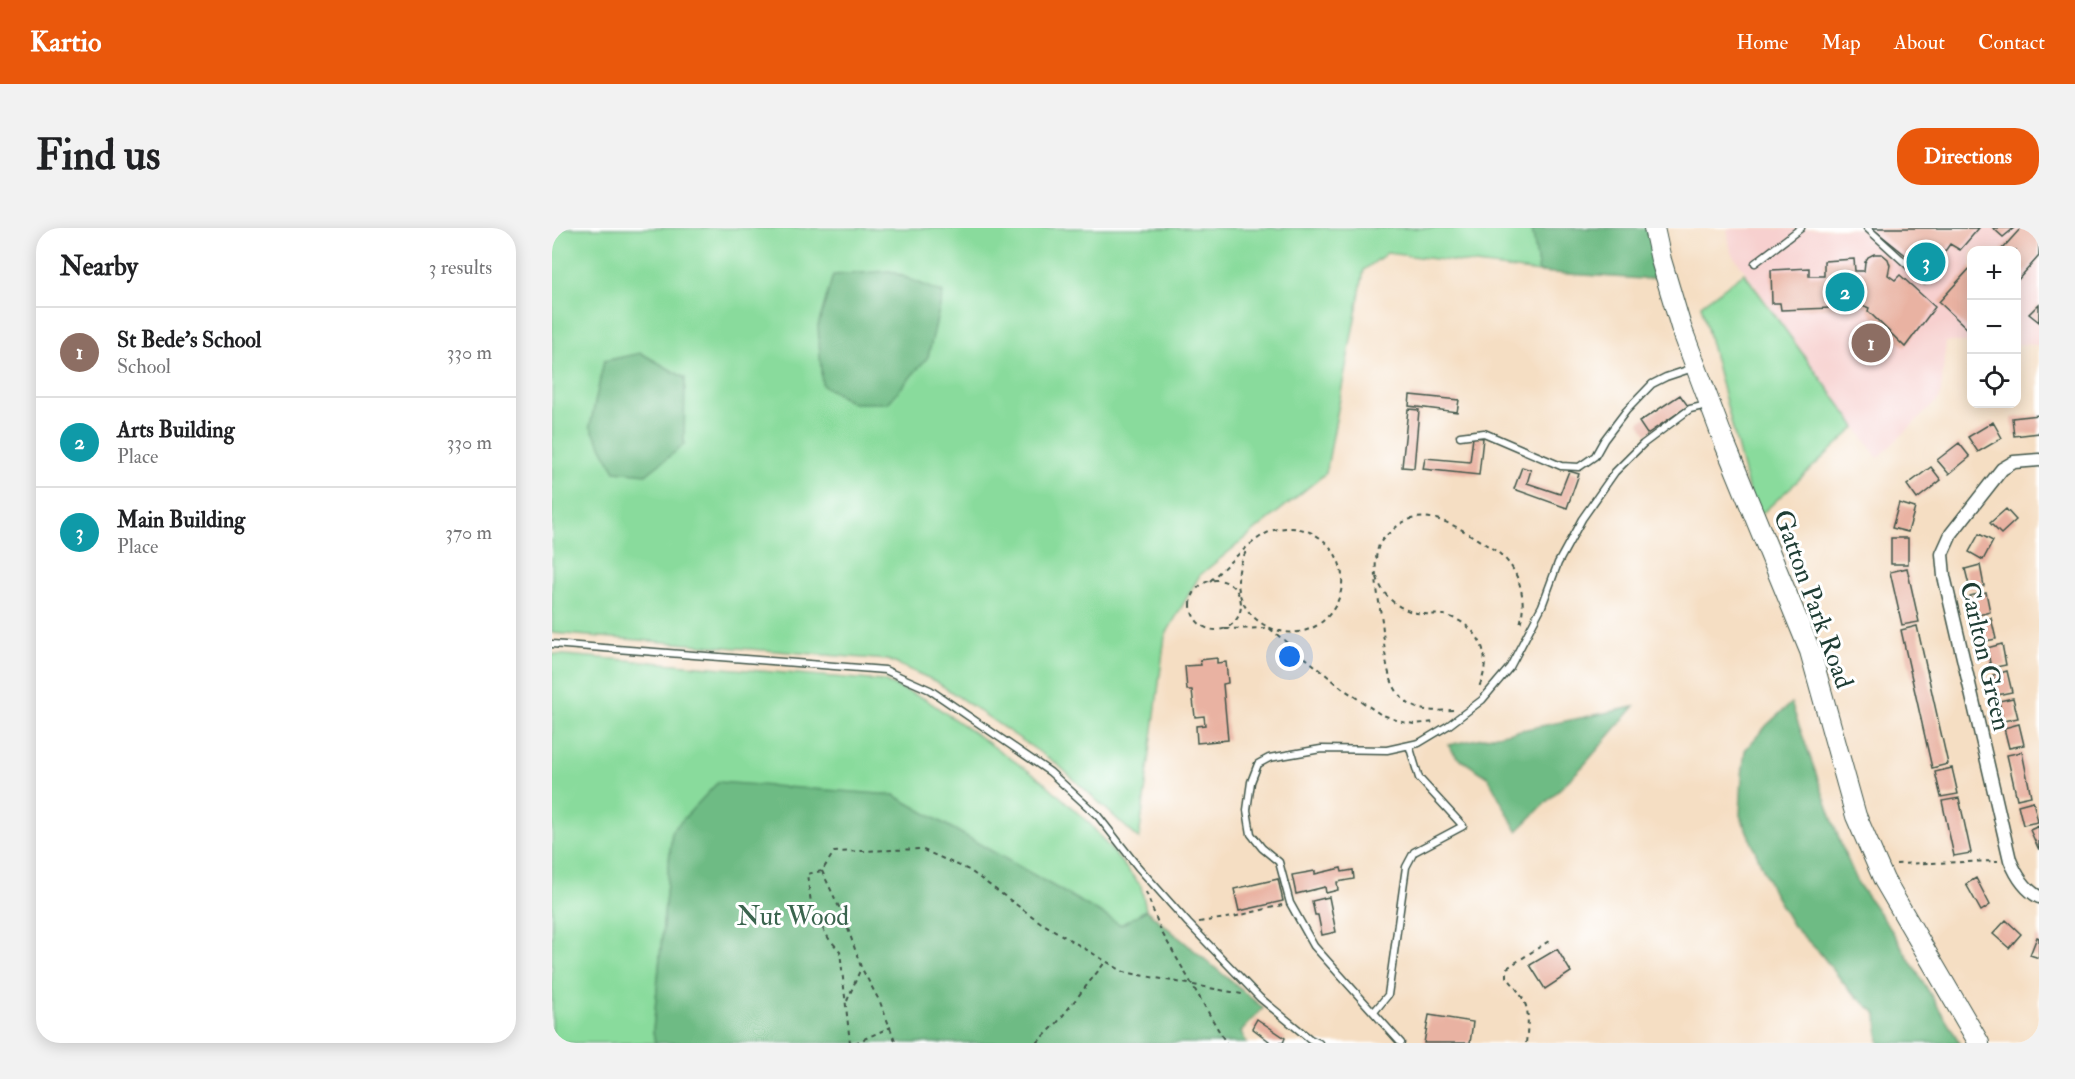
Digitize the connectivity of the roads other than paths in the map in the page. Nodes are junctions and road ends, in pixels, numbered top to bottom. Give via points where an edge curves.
1 (1654, 228) edge
2 (1801, 228) edge
3 (1867, 228) edge
4 (1755, 263) dead end
5 (1925, 281) dead end
6 (1696, 367) junction
7 (1710, 404) junction
8 (1460, 436) dead end
9 (2039, 460) edge
10 (552, 644) edge
11 (1409, 745) junction
12 (2039, 897) edge
13 (1374, 1012) junction
14 (1319, 1043) edge
15 (1401, 1043) edge
16 (1979, 1043) edge

1 - 6 main road, Gatton Park Road
2 - 4 lane
3 - 5 lane
6 - 7 main road, Gatton Park Road
6 - 8 lane via 1652,384 1626,411 1595,456 1579,467 1561,466 1484,433
7 - 11 lane via 1690,409 1643,444 1614,472 1558,563 1542,606 1510,667 1482,700 1449,725
7 - 16 main road, Gatton Park Road via 1810,651 1856,816 1884,880
9 - 12 street, Carlton Green via 2014,462 2002,469 1951,534 1942,554 2010,860 2016,876
10 - 14 lane via 885,670 930,690 1050,772 1098,816 1138,867 1260,998
11 - 13 lane via 1419,778 1462,826 1414,852 1406,867 1388,995
11 - 13 lane via 1387,750 1321,749 1269,758 1258,764 1247,810 1251,834 1279,862 1290,903 1314,946
13 - 15 lane

